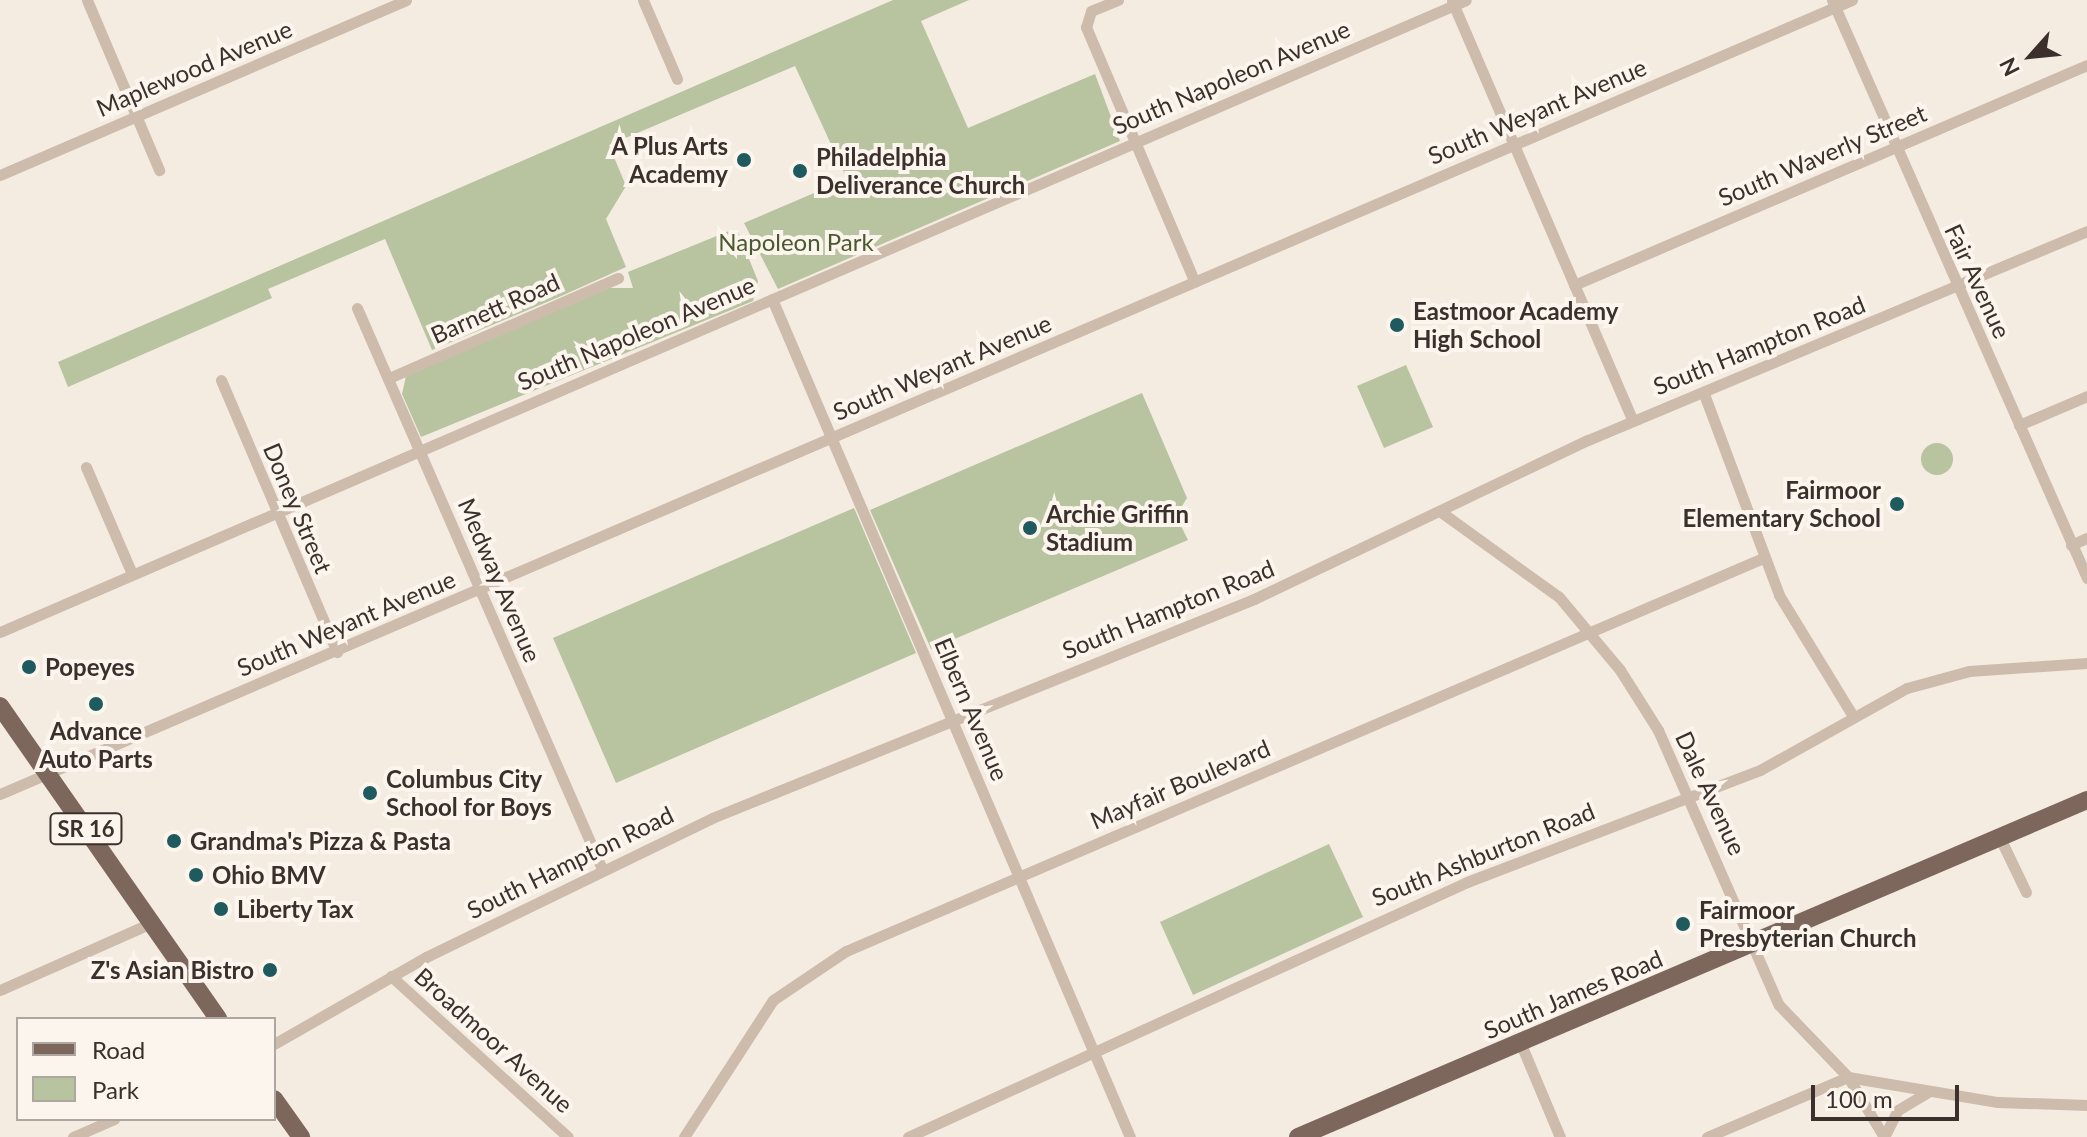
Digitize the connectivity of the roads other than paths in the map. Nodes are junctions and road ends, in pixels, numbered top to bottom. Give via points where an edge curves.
1 (87, 0) edge
2 (406, 0) edge
3 (643, 0) edge
4 (1118, 0) edge
5 (1466, 0) edge
6 (1852, 0) edge
7 (1453, 3) edge
8 (1834, 4) edge
9 (2087, 65) edge
10 (677, 79) dead end
11 (135, 117) junction
12 (1135, 143) junction
13 (1514, 145) junction
14 (1894, 147) junction
15 (159, 170) dead end
16 (0, 175) edge
17 (2087, 231) edge
18 (618, 278) dead end
19 (1195, 282) junction
20 (1574, 285) junction
21 (1954, 288) junction
22 (772, 299) junction
23 (357, 308) dead end
24 (389, 378) junction
25 (221, 380) dead end
26 (1704, 394) junction
27 (2087, 396) edge
28 (1633, 421) junction
29 (2019, 425) junction
30 (832, 438) junction
31 (421, 449) junction
32 (86, 467) dead end
33 (275, 512) junction
34 (1441, 512) junction
35 (2087, 538) edge
36 (2071, 545) junction
37 (1763, 558) junction
38 (132, 574) junction
39 (2087, 578) edge
40 (480, 589) junction
41 (0, 632) edge
42 (1592, 632) junction
43 (337, 652) junction
44 (2087, 663) edge
45 (0, 706) edge
46 (1853, 716) junction
47 (952, 720) junction
48 (49, 775) junction
49 (0, 794) edge
50 (1688, 796) junction
51 (2087, 800) edge
52 (2000, 838) junction
53 (602, 869) junction
54 (1020, 877) junction
55 (2026, 892) dead end
56 (151, 923) junction
57 (1751, 944) junction
58 (391, 976) junction
59 (0, 990) edge
60 (217, 1017) edge
61 (1520, 1042) junction
62 (276, 1043) edge
63 (1092, 1050) junction
64 (1848, 1077) junction
65 (1928, 1092) junction
66 (276, 1102) edge
67 (2087, 1105) edge
68 (109, 1121) edge
69 (73, 1137) edge
70 (301, 1137) edge
71 (568, 1137) edge
72 (684, 1137) edge
73 (908, 1137) edge
74 (1130, 1137) edge
75 (1298, 1137) edge
76 (1560, 1137) edge
77 (1707, 1137) edge
78 (1884, 1137) edge

1 - 11 street
2 - 11 street, Maplewood Avenue
3 - 10 street
4 - 12 street via 1086,21
5 - 7 street, South Napoleon Avenue
6 - 8 street, South Weyant Avenue
7 - 12 street, South Napoleon Avenue
7 - 13 street
8 - 13 street, South Weyant Avenue
8 - 14 street, Fair Avenue
9 - 14 street, South Waverly Street
11 - 15 street
11 - 16 street, Maplewood Avenue
12 - 19 street
12 - 22 street, South Napoleon Avenue
13 - 19 street, South Weyant Avenue
13 - 20 street
14 - 20 street, South Waverly Street
14 - 21 street, Fair Avenue
17 - 21 street, South Hampton Road
18 - 24 street, Barnett Road
19 - 30 street, South Weyant Avenue
20 - 28 street
21 - 26 street, South Hampton Road
21 - 29 street, Fair Avenue
22 - 30 street, Elbern Avenue
22 - 31 street, South Napoleon Avenue
23 - 24 street, Medway Avenue
24 - 31 street, Medway Avenue
25 - 33 street, Doney Street
26 - 28 street, South Hampton Road
26 - 37 street
27 - 29 street
28 - 34 street, South Hampton Road
29 - 36 street, Fair Avenue
30 - 40 street, South Weyant Avenue
30 - 47 street, Elbern Avenue
31 - 33 street, South Napoleon Avenue
31 - 40 street, Medway Avenue
32 - 38 street
33 - 38 street, South Napoleon Avenue
33 - 43 street, Doney Street
34 - 42 street, Dale Avenue via 1532,574
34 - 47 street, South Hampton Road via 1196,623
35 - 36 street
36 - 39 street, Fair Avenue
37 - 42 street, Mayfair Boulevard
37 - 46 street
38 - 41 street, South Napoleon Avenue
40 - 43 street, South Weyant Avenue
40 - 53 street, Medway Avenue
42 - 50 street, Dale Avenue via 1648,712
42 - 54 street, Mayfair Boulevard
43 - 48 street, South Weyant Avenue
44 - 46 street, South Ashburton Road via 1956,673
45 - 48 main road, SR 16
46 - 50 street, South Ashburton Road via 1760,770
47 - 53 street, South Hampton Road
47 - 54 street, Elbern Avenue
48 - 49 street, South Weyant Avenue
48 - 56 main road, SR 16
50 - 57 street, Dale Avenue
50 - 63 street, South Ashburton Road via 1452,889
51 - 52 main road, South James Road
52 - 55 street
52 - 57 main road, South James Road
53 - 58 street, South Hampton Road
54 - 63 street, Elbern Avenue
54 - 72 street, Mayfair Boulevard via 846,951 796,981 755,1022
56 - 59 street
56 - 60 main road, SR 16
57 - 61 main road, South James Road
57 - 64 street, Dale Avenue via 1793,1025
58 - 62 street, South Hampton Road
58 - 71 street, Broadmoor Avenue
61 - 75 main road, South James Road
61 - 76 street
63 - 73 street, South Ashburton Road
63 - 74 street, Elbern Avenue
64 - 65 street
64 - 77 street
64 - 78 street, Dale Avenue
65 - 67 street
65 - 78 street via 1898,1110
66 - 70 main road
68 - 69 street

